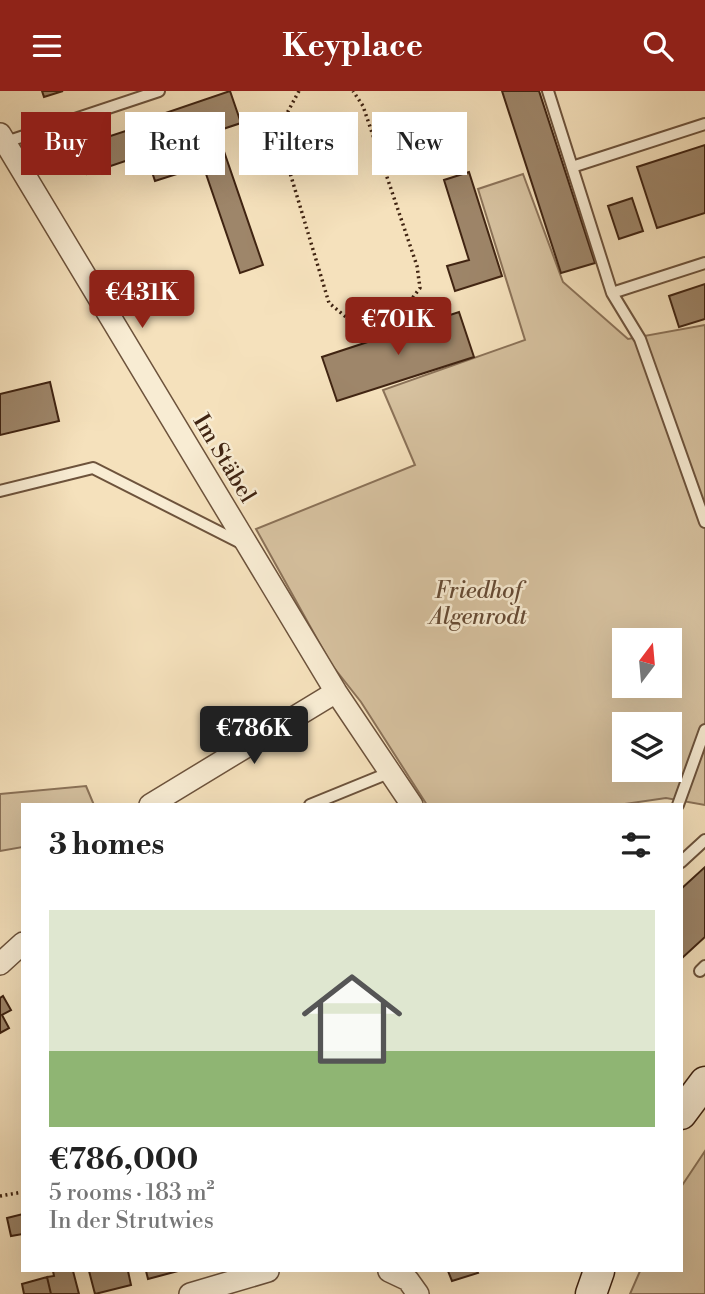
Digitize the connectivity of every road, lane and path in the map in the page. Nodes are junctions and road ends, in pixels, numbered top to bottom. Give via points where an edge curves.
1 (159, 91) edge
2 (299, 91) edge
3 (353, 91) edge
4 (548, 91) edge
5 (705, 124) edge
6 (2, 140) edge
7 (572, 167) junction
8 (705, 263) edge
9 (612, 293) junction
10 (0, 491) edge
11 (705, 522) edge
12 (248, 547) junction
13 (336, 692) junction
14 (705, 730) edge
15 (391, 772) junction
16 (153, 803) edge
17 (315, 803) edge
18 (411, 803) edge
19 (679, 803) edge
20 (705, 840) edge
21 (683, 860) edge
22 (21, 945) edge
23 (0, 964) edge
24 (21, 1192) edge
25 (0, 1196) edge
26 (265, 1272) edge
27 (391, 1272) edge
28 (599, 1272) edge
29 (190, 1294) edge
30 (418, 1294) edge
31 (591, 1294) edge

1 - 6 lane
2 - 3 path via 286,115 282,146 329,303 352,322 408,304 420,288 417,266 367,118
4 - 7 lane
5 - 7 lane
6 - 12 street, Im Stäbel
7 - 9 lane
8 - 9 lane
9 - 11 lane via 640,339
10 - 12 lane via 93,468
12 - 13 street, Im Stäbel
13 - 15 street, Im Stäbel
13 - 16 street
14 - 19 lane
15 - 17 lane
15 - 18 street, Im Stäbel
20 - 21 lane
22 - 23 street
24 - 25 path
26 - 29 street
27 - 30 street via 408,1280
28 - 31 street

